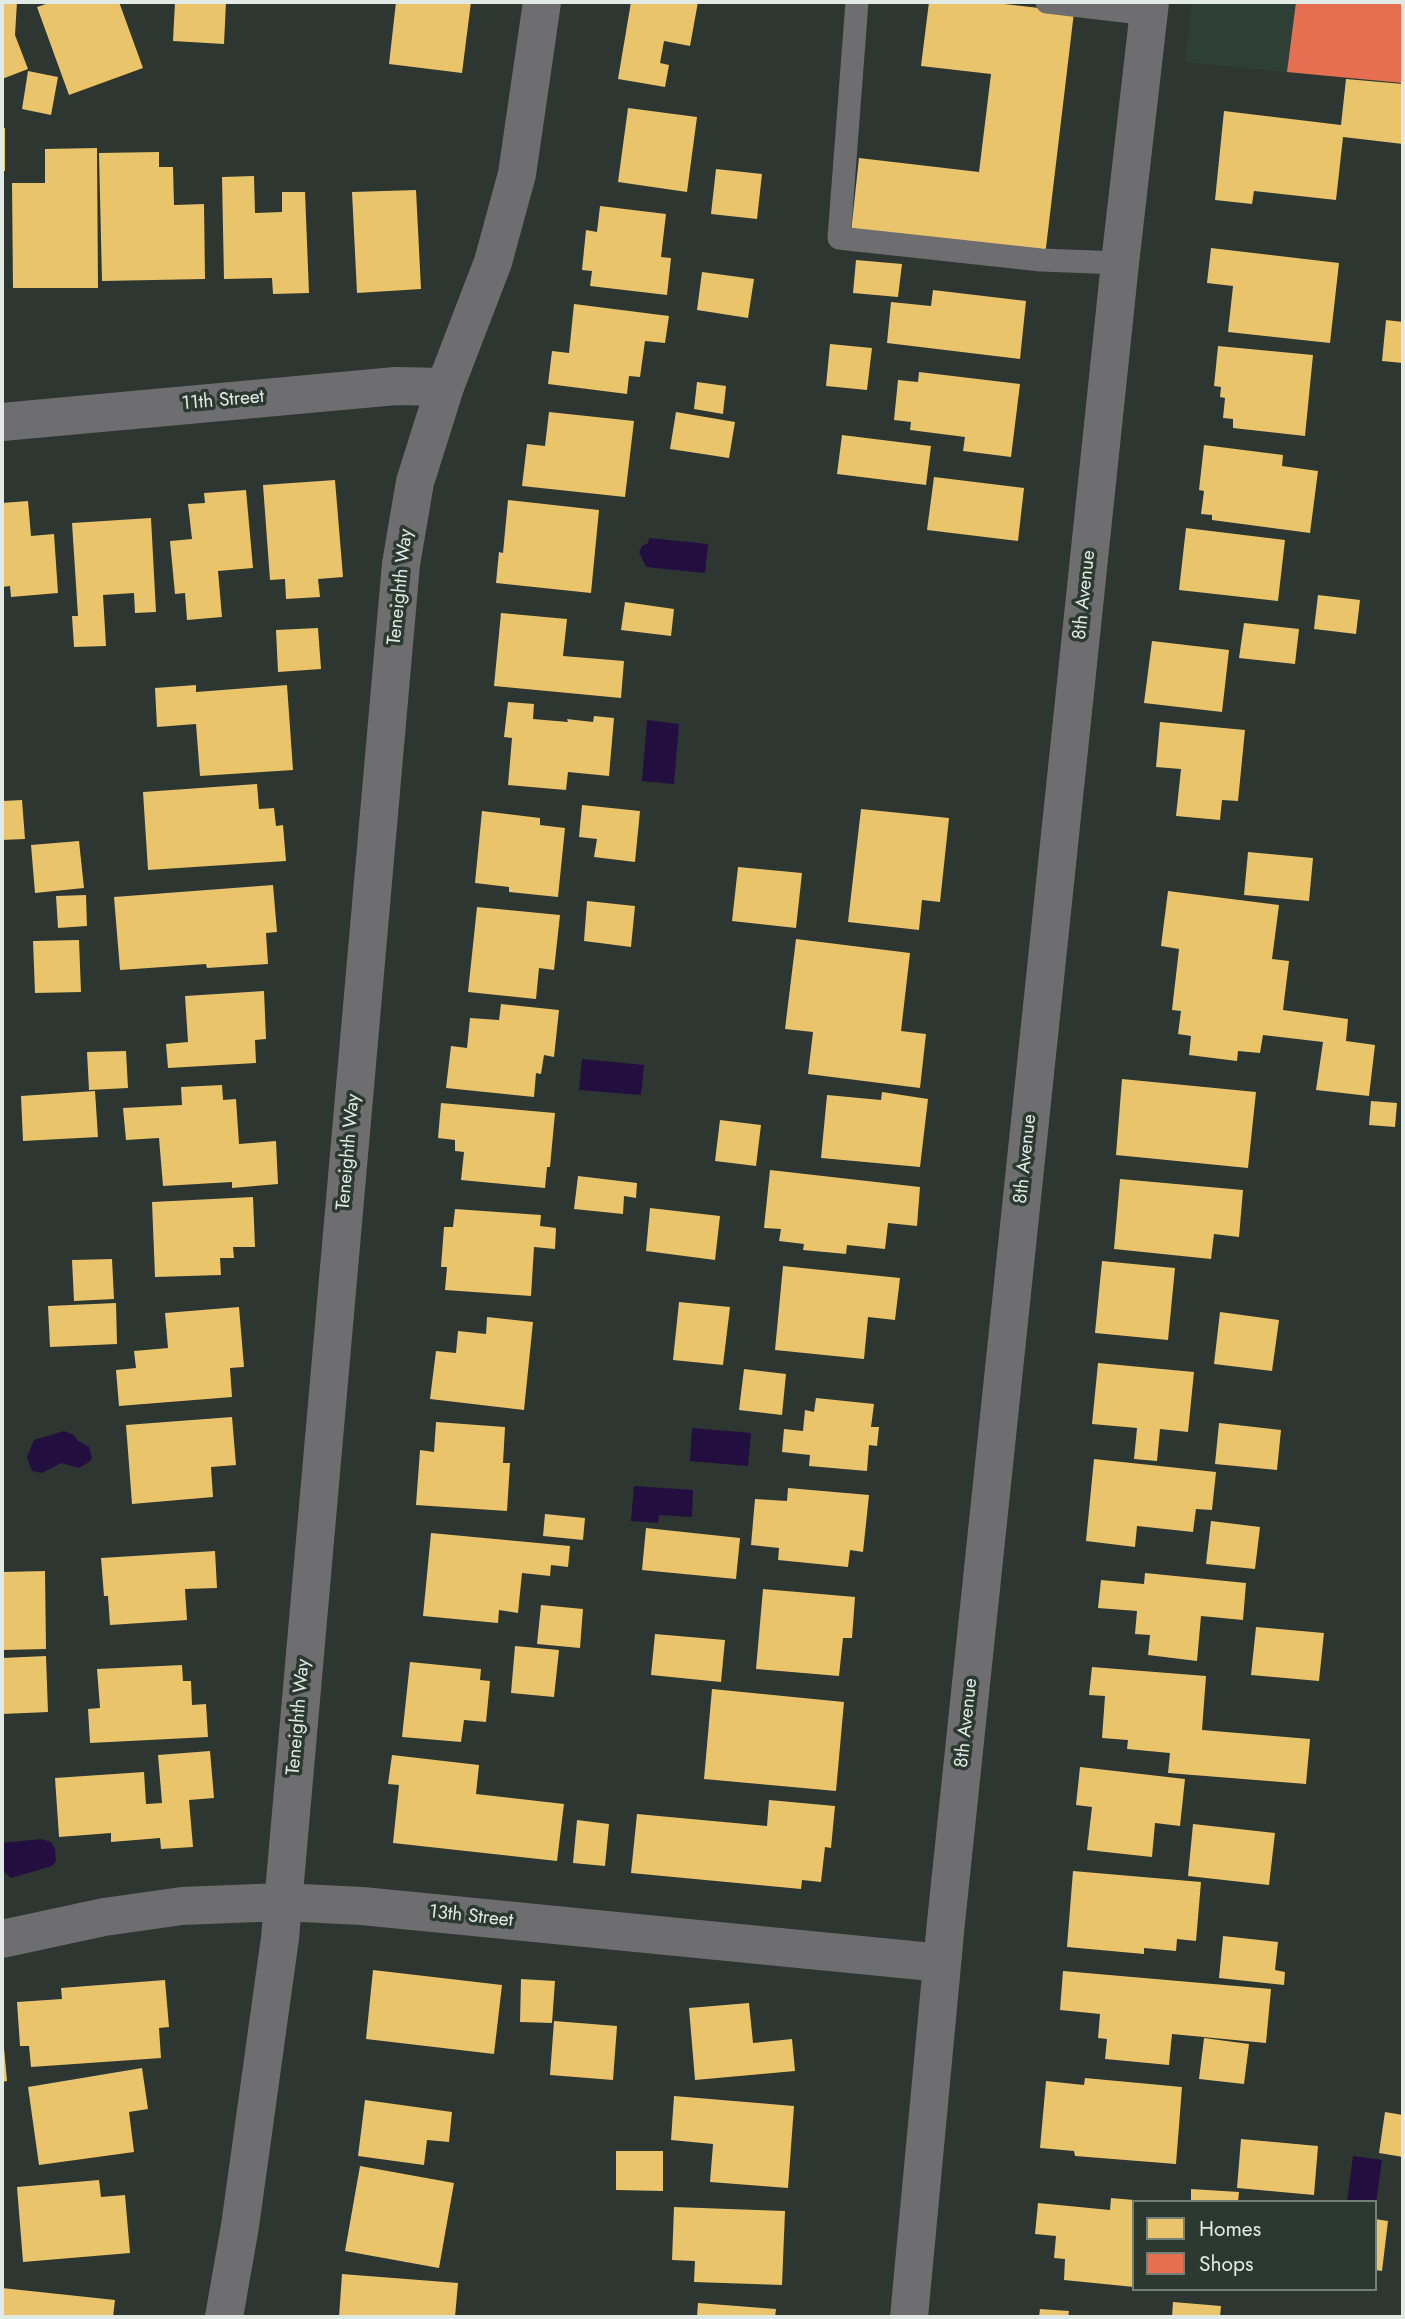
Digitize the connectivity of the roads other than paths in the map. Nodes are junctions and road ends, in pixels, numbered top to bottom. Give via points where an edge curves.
1 (542, 2) edge
2 (857, 2) edge
3 (1047, 2) edge
4 (1149, 8) edge
5 (1120, 263) junction
6 (445, 387) junction
7 (2, 422) edge
8 (282, 1902) junction
9 (2, 1939) edge
10 (942, 1963) junction
11 (224, 2317) edge
12 (909, 2317) edge

1 - 6 street, Teneighth Way via 517,174 493,262
2 - 5 lane via 839,238 1041,260
3 - 4 lane
4 - 5 street, 8th Avenue
5 - 10 street, 8th Avenue
6 - 7 street, 11th Street via 396,386
6 - 8 street, Teneighth Way via 415,482 401,564
8 - 9 street, 13th Street via 169,1908
8 - 10 street, 13th Street
8 - 11 street, Teneighth Way
10 - 12 street, 8th Avenue

